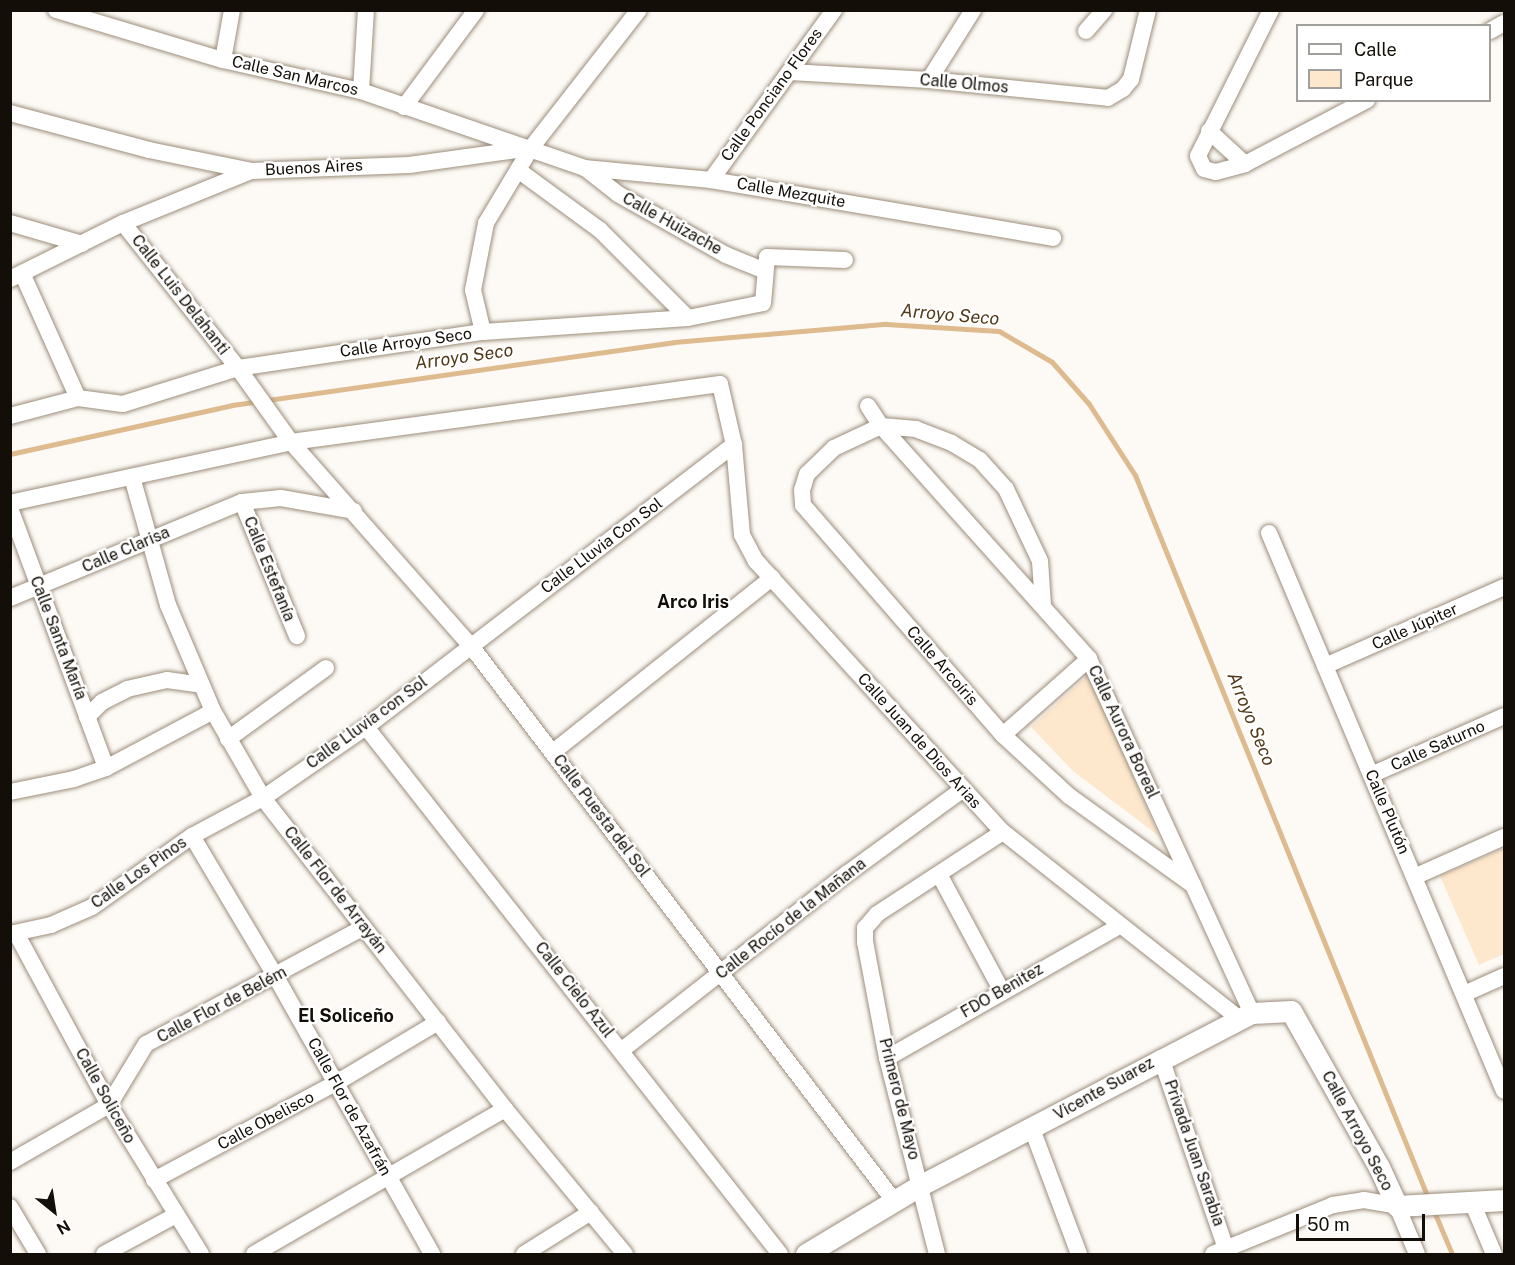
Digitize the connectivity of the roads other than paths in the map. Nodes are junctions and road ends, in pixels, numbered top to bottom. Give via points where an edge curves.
1 (56, 10) edge
2 (232, 10) edge
3 (366, 10) edge
4 (476, 10) edge
5 (639, 10) edge
6 (834, 10) edge
7 (973, 10) edge
8 (1104, 10) edge
9 (1148, 10) edge
10 (1283, 10) edge
11 (1269, 14) edge
12 (110, 17) edge
13 (1504, 23) edge
14 (1086, 31) dead end
15 (1491, 31) edge
16 (223, 60) junction
17 (790, 72) junction
18 (929, 80) junction
19 (362, 91) junction
20 (1363, 102) edge
21 (404, 107) junction
22 (10, 113) edge
23 (1209, 131) junction
24 (531, 148) junction
25 (1245, 164) junction
26 (584, 168) junction
27 (518, 170) junction
28 (251, 171) junction
29 (711, 180) junction
30 (123, 223) junction
31 (10, 224) edge
32 (1053, 238) dead end
33 (82, 244) junction
34 (845, 260) dead end
35 (766, 264) junction
36 (16, 276) edge
37 (688, 318) junction
38 (483, 332) junction
39 (238, 368) junction
40 (250, 384) joint
41 (78, 398) junction
42 (868, 406) dead end
43 (10, 416) edge
44 (881, 426) junction
45 (286, 436) junction
46 (734, 445) junction
47 (132, 477) junction
48 (242, 502) junction
49 (10, 503) edge
50 (10, 508) edge
51 (354, 511) junction
52 (1269, 532) dead end
53 (147, 541) junction
54 (772, 578) junction
55 (38, 587) junction
56 (1504, 587) edge
57 (10, 598) edge
58 (1043, 606) junction
59 (297, 636) dead end
60 (471, 646) junction
61 (1089, 659) junction
62 (1325, 666) junction
63 (326, 668) dead end
64 (202, 685) junction
65 (213, 711) junction
66 (1504, 716) edge
67 (87, 717) junction
68 (366, 727) junction
69 (1003, 735) junction
70 (228, 739) junction
71 (553, 752) junction
72 (106, 768) junction
73 (1371, 775) junction
74 (963, 790) junction
75 (10, 792) edge
76 (263, 798) junction
77 (1003, 832) junction
78 (192, 836) junction
79 (1504, 837) edge
80 (940, 876) junction
81 (1414, 877) junction
82 (1193, 885) junction
83 (1119, 926) junction
84 (364, 927) junction
85 (13, 934) edge
86 (719, 976) junction
87 (1504, 976) edge
88 (276, 977) junction
89 (1002, 991) junction
90 (1464, 994) junction
91 (1292, 1011) joint
92 (1246, 1016) junction
93 (438, 1022) junction
94 (622, 1050) junction
95 (887, 1058) junction
96 (1161, 1058) junction
97 (336, 1083) junction
98 (1504, 1090) edge
99 (109, 1105) junction
100 (505, 1109) junction
101 (1032, 1129) junction
102 (10, 1162) edge
103 (387, 1177) junction
104 (154, 1180) junction
105 (921, 1185) junction
106 (1504, 1200) edge
107 (895, 1202) junction
108 (1472, 1202) junction
109 (1403, 1206) junction
110 (10, 1207) edge
111 (591, 1212) junction
112 (176, 1215) junction
113 (1220, 1252) edge
114 (38, 1254) edge
115 (104, 1254) edge
116 (201, 1254) edge
117 (254, 1254) edge
118 (432, 1254) edge
119 (524, 1254) edge
120 (625, 1254) edge
121 (780, 1254) edge
122 (806, 1254) edge
123 (937, 1254) edge
124 (1079, 1254) edge
125 (1417, 1254) edge
126 (1494, 1254) edge

1 - 12 street, Calle San Marcos
2 - 16 street
3 - 19 street
4 - 21 street
5 - 24 street
6 - 17 street, Calle Ponciano Flores
7 - 18 street
8 - 14 street
9 - 18 street, Calle Olmos via 1131,79 1108,98
10 - 11 street
11 - 23 street
12 - 16 street, Calle San Marcos
13 - 15 street
16 - 19 street, Calle San Marcos
17 - 18 street, Calle Olmos
17 - 29 street, Calle Ponciano Flores
19 - 21 street, Calle San Marcos
20 - 25 street
21 - 24 street, Calle San Marcos
22 - 28 street via 149,150
23 - 25 street
23 - 25 street via 1198,156 1204,169 1216,172
24 - 26 street, Calle Mezquite
24 - 27 street
24 - 28 street, Buenos Aires via 409,165
26 - 29 street, Calle Mezquite
26 - 35 street, Calle Huizache via 618,194 726,255
27 - 37 street via 600,230
27 - 38 street via 486,223 473,290
28 - 30 street, Buenos Aires
29 - 32 street, Calle Mezquite
30 - 33 street, Buenos Aires
30 - 39 street, Calle Luis Delahanti
31 - 33 street
33 - 36 street, Buenos Aires
34 - 35 street
35 - 37 street, Calle Arroyo Seco via 763,303
36 - 41 street
37 - 38 street, Calle Arroyo Seco
38 - 39 street, Calle Arroyo Seco
39 - 40 street, Calle Luis Delahanti
39 - 41 street, Calle Arroyo Seco via 123,404
40 - 45 street, Calle Puesta del Sol
41 - 43 street, Calle Arroyo Seco
42 - 44 street, Calle Aurora Boreal
44 - 58 street, Calle Aurora Boreal
44 - 58 street via 916,429 952,443 980,460 1006,489 1030,534 1040,561
44 - 69 street, Calle Arcoíris via 834,448 807,474 803,505
45 - 46 street, Calle Juan de Dios Arias via 720,384
45 - 47 street
45 - 51 street, Calle Puesta del Sol
46 - 54 street, Calle Juan de Dios Arias via 742,535 756,561
46 - 60 street, Calle Lluvia Con Sol
47 - 49 street
47 - 53 street, Calle Flor de Arrayán
48 - 51 street, Calle Clarisa via 281,498
48 - 53 street, Calle Clarisa
48 - 59 street, Calle Estefanía
50 - 55 street, Calle Santa María
51 - 60 street, Calle Puesta del Sol
52 - 62 street, Calle Plutón
53 - 55 street, Calle Clarisa
53 - 64 street, Calle Flor de Arrayán via 168,605
54 - 71 street
54 - 74 street, Calle Juan de Dios Arias
55 - 57 street, Calle Clarisa
55 - 67 street, Calle Santa María
56 - 62 street, Calle Júpiter
58 - 61 street, Calle Aurora Boreal
60 - 68 street, Calle Lluvia con Sol
60 - 71 street, Calle Puesta del Sol
61 - 69 street
61 - 82 street, Calle Aurora Boreal
62 - 73 street, Calle Plutón
63 - 70 street
64 - 65 street, Calle Flor de Arrayán
64 - 67 street via 167,681 127,689 102,702
65 - 70 street, Calle Flor de Arrayán
65 - 72 street
66 - 73 street, Calle Saturno
67 - 72 street, Calle Santa María
68 - 76 street, Calle Lluvia con Sol
68 - 94 street, Calle Cielo Azul
69 - 82 street, Calle Arcoíris via 1069,796
70 - 76 street, Calle Flor de Arrayán
71 - 86 street, Calle Puesta del Sol
72 - 75 street
73 - 81 street, Calle Plutón
74 - 77 street, Calle Juan de Dios Arias
74 - 86 street, Calle Rocío de la Mañana via 848,873
76 - 78 street, Calle Los Pinos
76 - 84 street, Calle Flor de Arrayán
77 - 80 street
77 - 83 street, Calle Juan de Dios Arias
78 - 85 street, Calle Los Pinos via 92,907 51,926
78 - 88 street, Calle Flor de Azafrán
79 - 81 street
80 - 89 street
80 - 95 street, Primero de Mayo via 877,914 866,928 865,942
81 - 90 street, Calle Plutón
82 - 92 street, Calle Aurora Boreal
83 - 89 street, FDO Benitez
83 - 92 street, Calle Juan de Dios Arias
84 - 88 street, Calle Flor de Belém
84 - 93 street, Calle Flor de Arrayán
85 - 99 street, Calle Soliceño
86 - 94 street, Calle Rocío de la Mañana
86 - 107 street, Calle Puesta del Sol
87 - 90 street
88 - 97 street, Calle Flor de Azafrán
88 - 99 street, Calle Flor de Belém via 146,1044
89 - 95 street, FDO Benitez
90 - 98 street, Calle Plutón
91 - 92 street, Vicente Suarez
91 - 109 street, Calle Arroyo Seco
92 - 96 street, Vicente Suarez
93 - 97 street, Calle Obelisco
93 - 100 street, Calle Flor de Arrayán
94 - 121 street, Calle Cielo Azul
95 - 105 street, Primero de Mayo
96 - 101 street, Vicente Suarez
96 - 113 street, Privada Juan Sarabia
97 - 103 street, Calle Flor de Azafrán
97 - 104 street, Calle Obelisco
99 - 102 street, Calle Flor de Belém
99 - 104 street, Calle Soliceño
100 - 103 street
100 - 111 street, Calle Flor de Arrayán
101 - 105 street, Vicente Suarez
101 - 124 street
103 - 117 street
103 - 118 street, Calle Flor de Azafrán
104 - 112 street, Calle Soliceño
105 - 107 street, Vicente Suarez
105 - 123 street, Primero de Mayo
106 - 108 street
107 - 122 street, Vicente Suarez
108 - 109 street
108 - 126 street
109 - 113 street via 1364,1200 1334,1205
109 - 125 street, Calle Arroyo Seco
110 - 114 street
111 - 119 street
111 - 120 street, Calle Flor de Arrayán
112 - 115 street
112 - 116 street, Calle Soliceño

